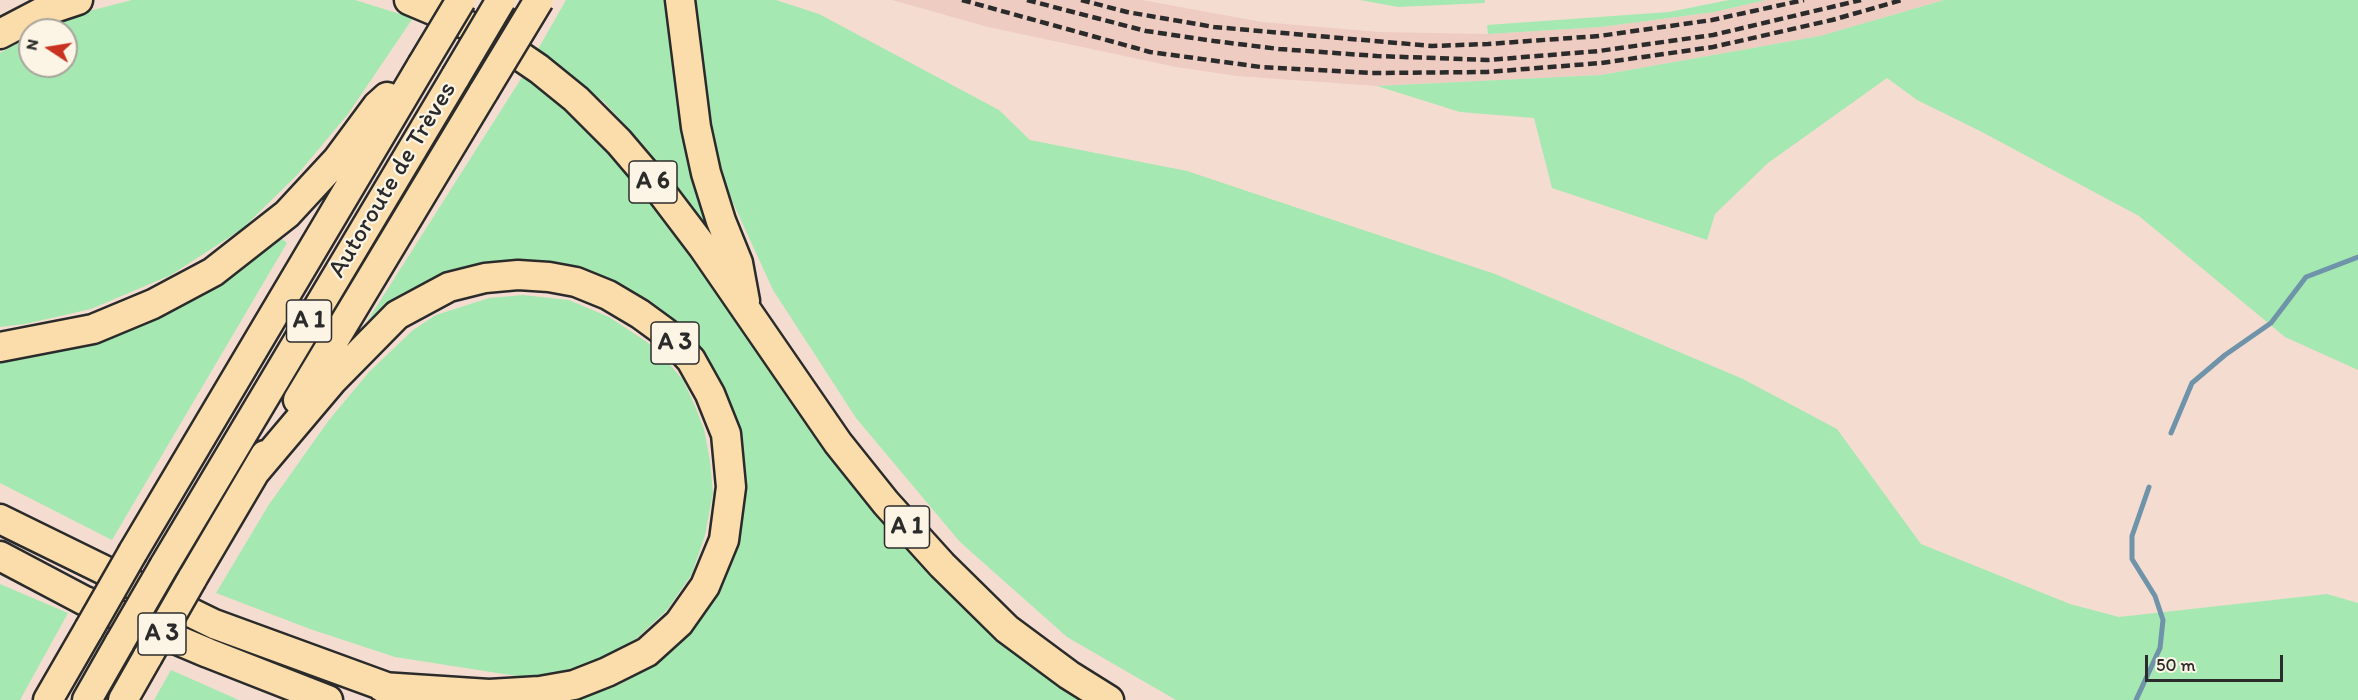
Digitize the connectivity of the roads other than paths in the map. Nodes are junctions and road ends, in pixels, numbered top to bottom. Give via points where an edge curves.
1 (30, 0) edge
2 (78, 0) edge
3 (409, 0) edge
4 (461, 0) edge
5 (501, 0) edge
6 (538, 0) edge
7 (680, 0) edge
8 (0, 13) edge
9 (0, 34) edge
10 (422, 65) junction
11 (747, 312) junction
12 (0, 347) edge
13 (255, 471) junction
14 (0, 519) edge
15 (0, 556) edge
16 (382, 687) junction
17 (48, 700) edge
18 (87, 700) edge
19 (123, 700) edge
20 (328, 700) edge
21 (425, 700) edge
22 (1109, 700) edge

1 - 8 highway
2 - 9 highway via 42,12
3 - 11 highway, A 6 via 498,41 576,99 659,189
4 - 10 highway, Autoroute de Trèves / A 1, bridge
5 - 18 highway, Autoroute de Trèves / A 1, bridge
6 - 13 highway, A 1, bridge
7 - 11 highway, A 1 via 696,127 706,173 738,263
10 - 12 highway via 377,106 337,160 287,214 213,272 153,304 93,329
10 - 17 highway, Autoroute de Trèves / A 1, bridge
11 - 22 highway, A 1 via 838,443 942,565 1007,629
13 - 16 highway, A 3 via 332,381 397,315 449,287 484,278 549,277 609,295 666,333 691,360 726,434 731,487 724,540 705,586 679,623 647,652 574,686 489,694
13 - 19 highway, A 1, bridge
14 - 16 highway, A 3 via 214,624
15 - 20 highway, A 3 via 84,601
16 - 21 highway, A 3

